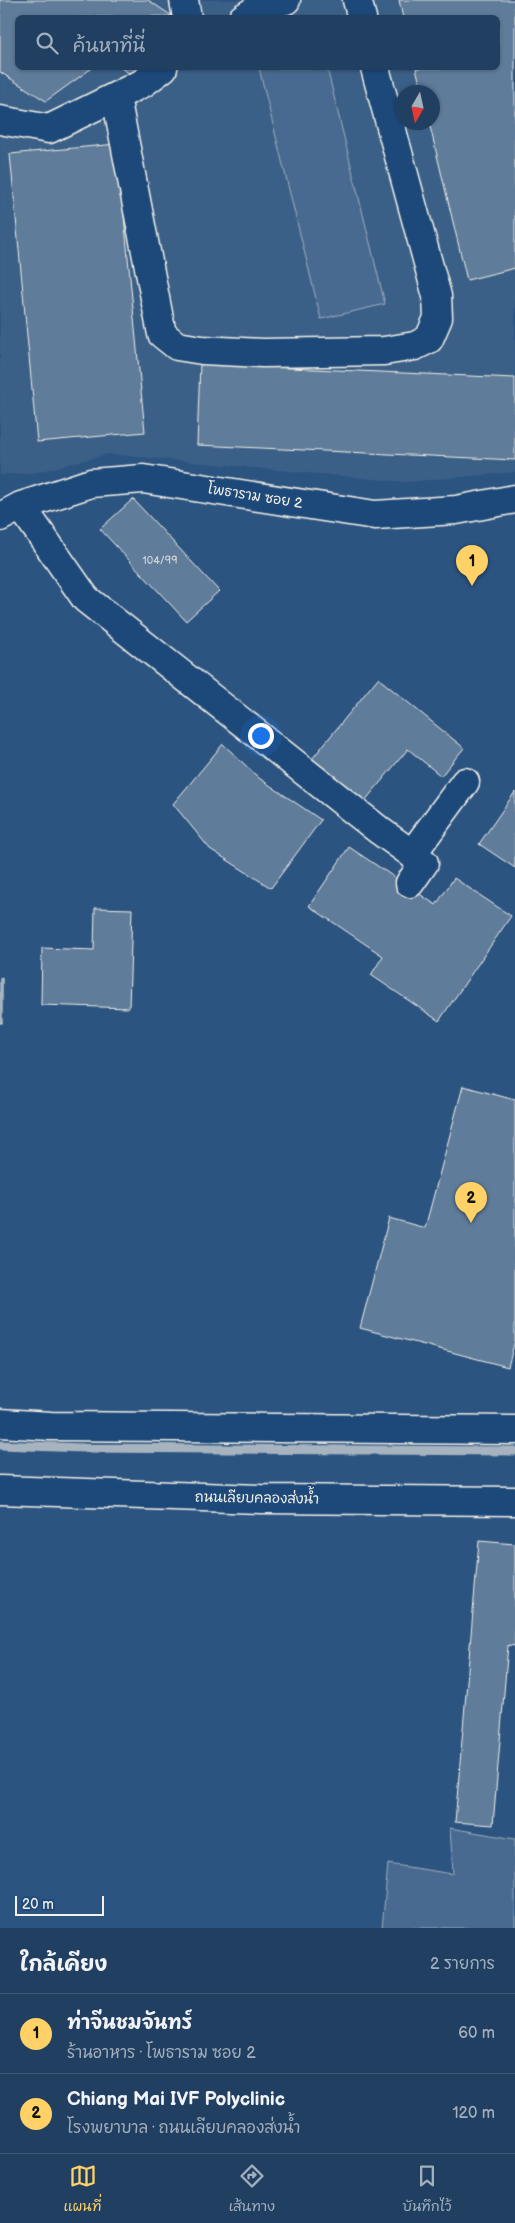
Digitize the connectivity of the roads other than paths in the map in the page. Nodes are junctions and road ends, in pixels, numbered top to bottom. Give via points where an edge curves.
1 (184, 0) edge
2 (286, 0) edge
3 (357, 0) edge
4 (186, 15) edge
5 (247, 15) edge
6 (361, 15) edge
7 (160, 70) edge
8 (376, 70) edge
9 (116, 97) junction
10 (0, 120) edge
11 (515, 498) edge
12 (10, 512) edge
13 (465, 782) dead end
14 (412, 854) junction
15 (410, 883) dead end
16 (0, 1423) edge
17 (515, 1430) edge
18 (0, 1490) edge
19 (515, 1501) edge

1 - 4 street
2 - 5 street via 260,7
3 - 6 street
7 - 9 street via 144,83
8 - 9 street via 437,296 438,318 429,339 415,346 384,352 202,350 177,346 162,334
9 - 10 street via 49,129
11 - 12 street, โพธาราม ซอย 2 via 456,510 376,515 143,479 92,483
12 - 14 street via 86,599
13 - 14 street
14 - 15 street via 424,863
16 - 17 street
18 - 19 street, ถนนเลียบคลองส่งน้ำ via 260,1499

